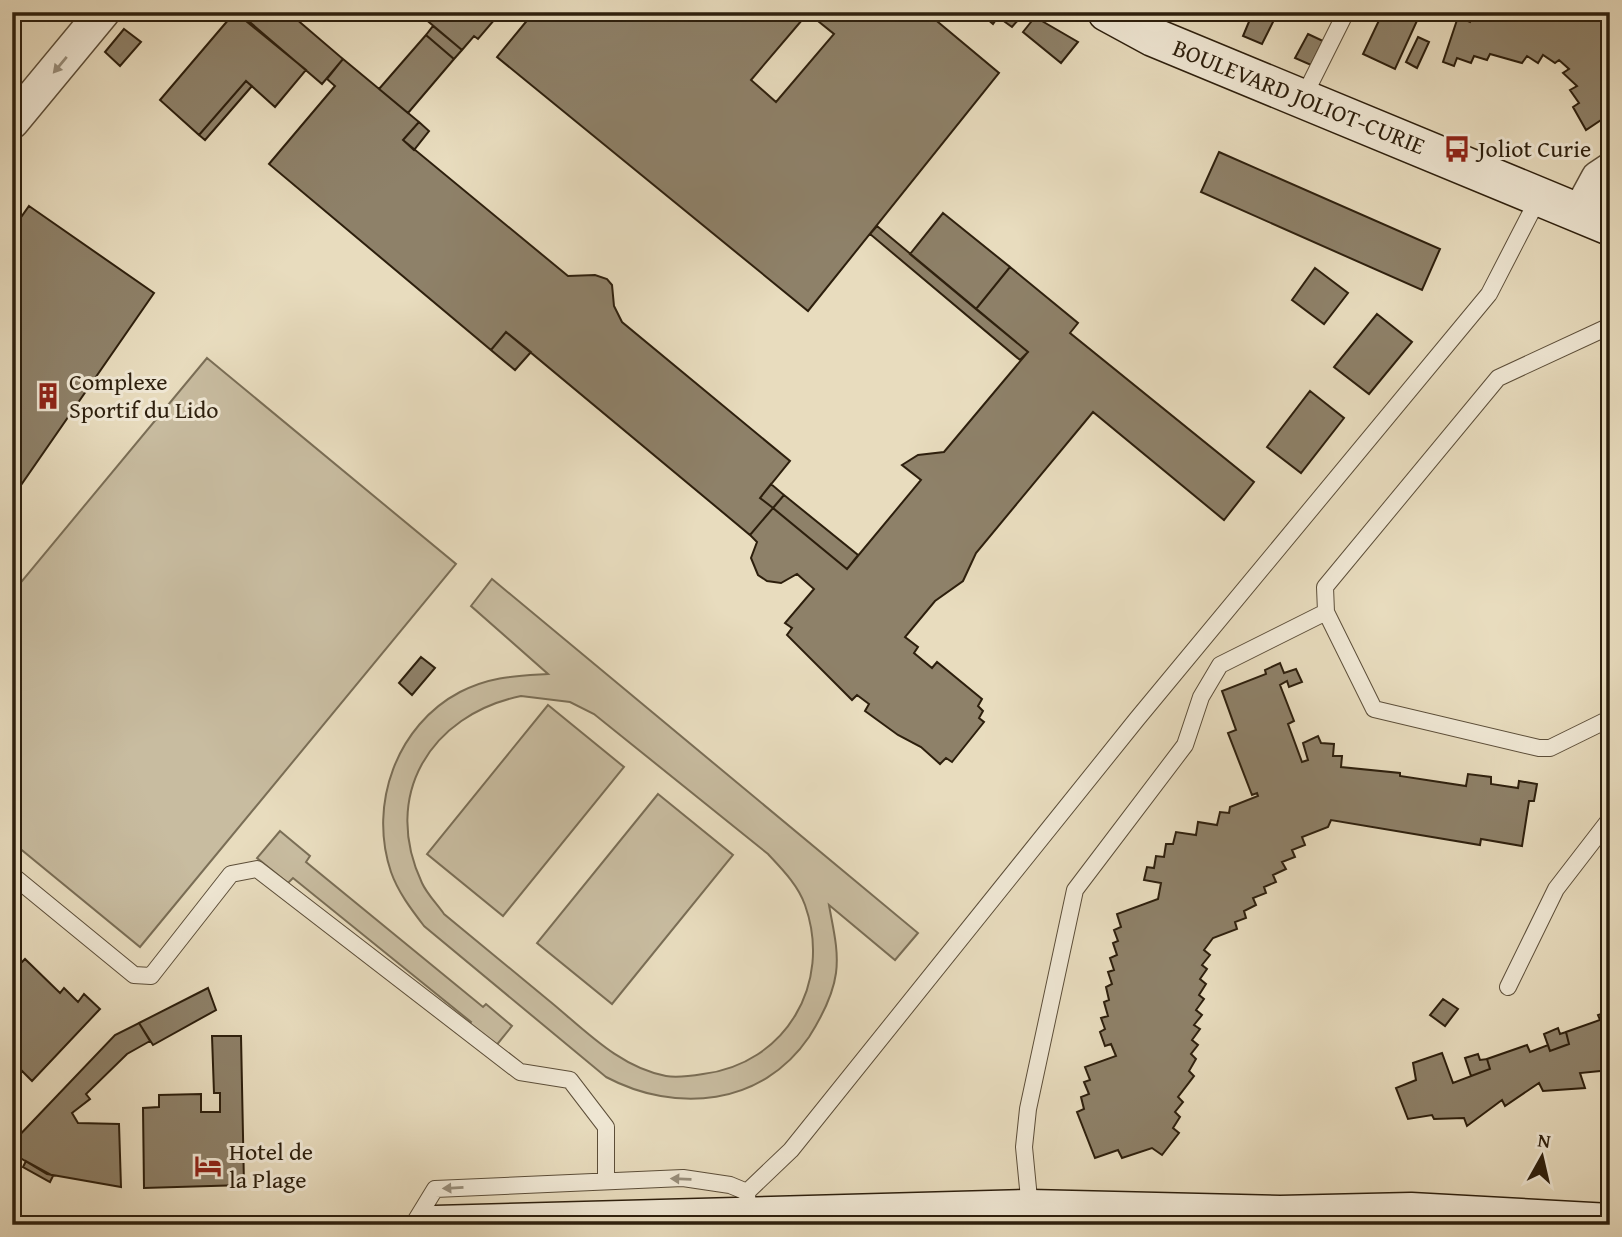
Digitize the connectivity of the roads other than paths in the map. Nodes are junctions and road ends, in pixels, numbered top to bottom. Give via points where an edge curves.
1 (103, 12) edge
2 (1107, 12) edge
3 (1346, 12) edge
4 (1303, 98) junction
5 (12, 122) edge
6 (1610, 170) edge
7 (1539, 197) junction
8 (1594, 219) edge
9 (1610, 326) edge
10 (1326, 612) junction
11 (1610, 716) edge
12 (1610, 818) edge
13 (12, 874) edge
14 (1508, 987) dead end
15 (606, 1181) junction
16 (747, 1204) junction
17 (1030, 1209) junction
18 (1610, 1223) edge
19 (413, 1225) edge
20 (435, 1225) edge

1 -> 5 street
2 - 4 street, BOULEVARD JOLIOT-CURIE via 1153,37
3 - 4 lane
4 - 7 street, BOULEVARD JOLIOT-CURIE
6 - 8 street via 1598,178
7 - 8 street, BOULEVARD JOLIOT-CURIE
7 - 16 lane via 1489,294 1137,719
9 - 10 lane via 1497,378 1325,587
10 - 11 lane via 1374,709 1539,748 1550,748
10 - 17 lane via 1220,665 1201,697 1185,746 1075,890 1028,1109 1024,1147
12 - 14 lane via 1556,890
13 - 15 lane via 134,975 151,975 231,874 257,869 520,1072 570,1080 606,1127
16 -> 15 lane via 730,1185 683,1178
15 -> 19 lane via 435,1189
16 - 17 street
16 - 20 street
17 - 18 street via 1280,1215 1411,1212

